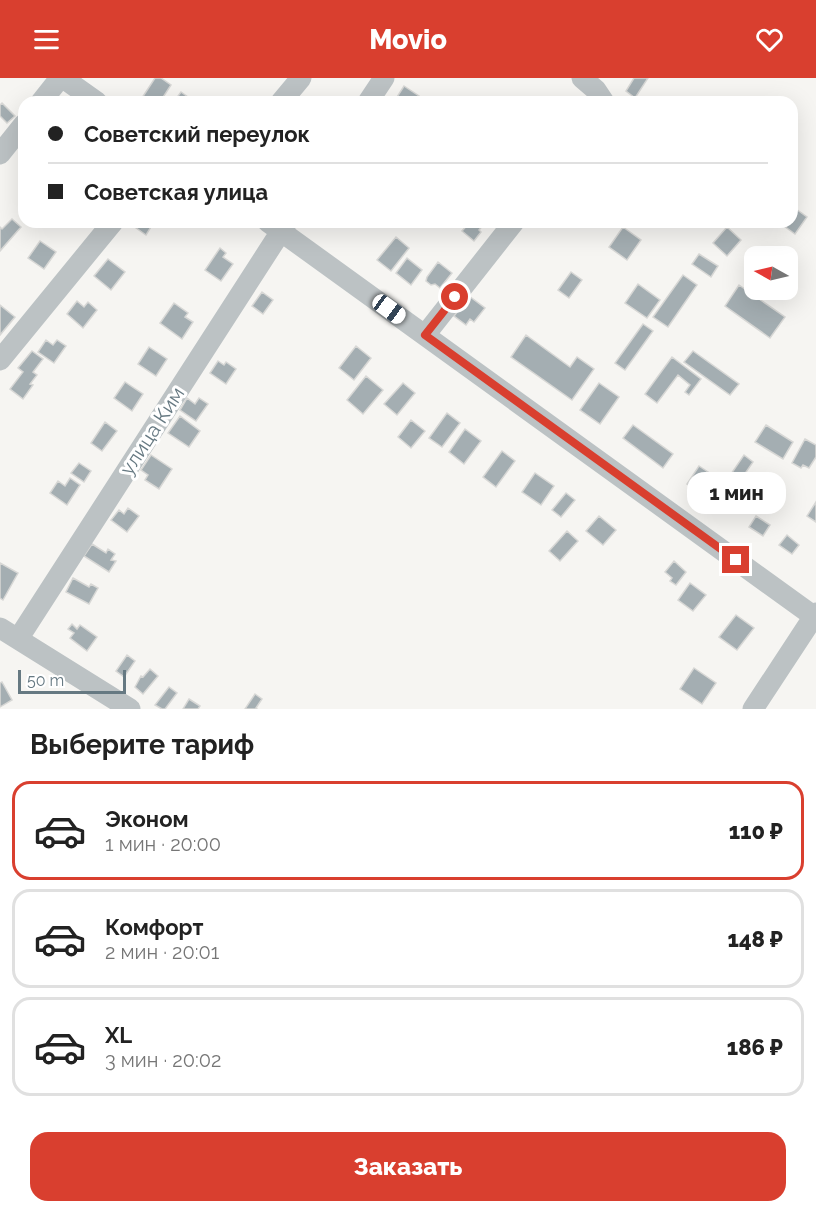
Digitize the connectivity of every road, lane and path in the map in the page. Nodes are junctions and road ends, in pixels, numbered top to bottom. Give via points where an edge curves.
1 (62, 78) edge
2 (301, 78) edge
3 (384, 78) edge
4 (582, 78) edge
5 (46, 96) edge
6 (88, 96) edge
7 (287, 96) edge
8 (372, 96) edge
9 (600, 96) edge
10 (18, 132) edge
11 (0, 154) edge
12 (108, 228) edge
13 (277, 228) edge
14 (283, 228) edge
15 (509, 228) edge
16 (425, 335) junction
17 (0, 360) edge
18 (815, 616) edge
19 (0, 628) edge
20 (18, 639) junction
21 (126, 708) edge
22 (753, 709) edge

1 - 5 street
1 - 6 street
2 - 7 street
3 - 8 street
4 - 9 street
10 - 11 street
12 - 17 street
13 - 20 street, улица Ким
14 - 16 street
15 - 16 street
16 - 18 street
18 - 22 street
19 - 20 street
20 - 21 street

